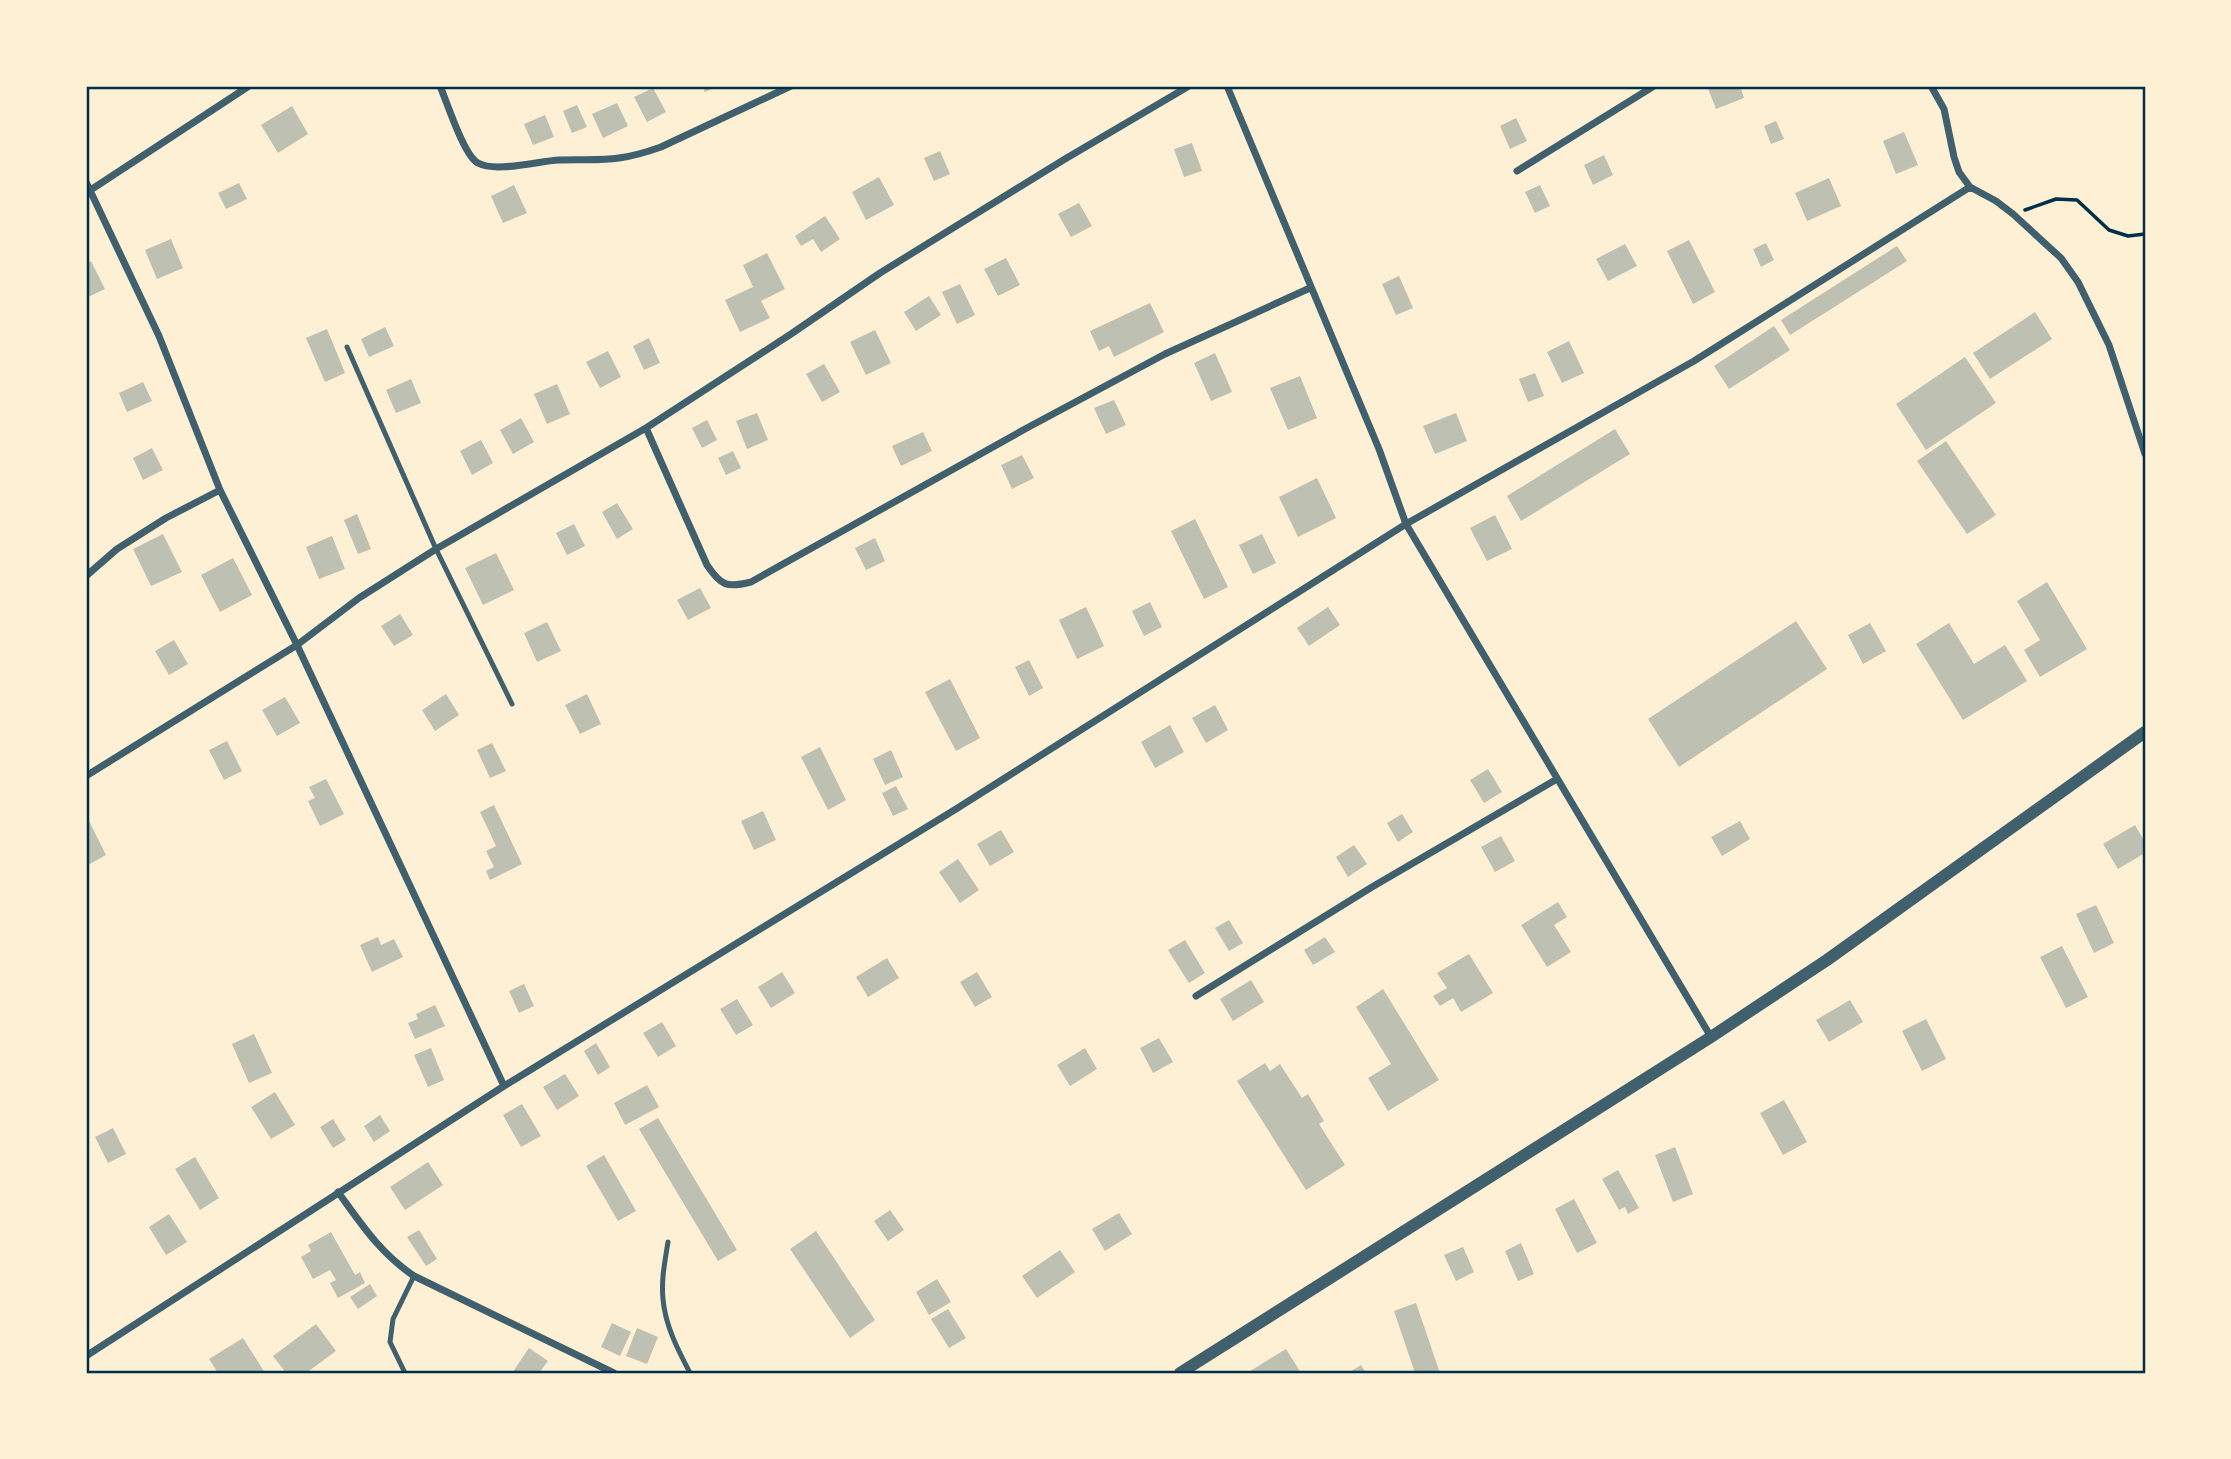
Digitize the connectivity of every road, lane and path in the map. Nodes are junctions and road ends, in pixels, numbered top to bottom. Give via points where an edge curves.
1 (249, 86) edge
2 (440, 86) edge
3 (791, 86) edge
4 (1189, 86) edge
5 (1227, 86) edge
6 (1654, 86) edge
7 (1931, 86) edge
8 (1517, 171) dead end
9 (86, 182) edge
10 (1970, 187) junction
11 (88, 192) edge
12 (2014, 214) junction
13 (2145, 234) edge
14 (1310, 288) junction
15 (347, 347) dead end
16 (646, 428) junction
17 (2145, 454) edge
18 (220, 490) junction
19 (1406, 524) junction
20 (436, 549) junction
21 (86, 576) edge
22 (297, 645) junction
23 (512, 704) dead end
24 (2145, 732) edge
25 (86, 776) edge
26 (1557, 779) junction
27 (1196, 996) dead end
28 (1711, 1037) junction
29 (504, 1086) junction
30 (338, 1192) junction
31 (668, 1242) dead end
32 (414, 1276) junction
33 (86, 1356) edge
34 (405, 1373) edge
35 (614, 1373) edge
36 (690, 1373) edge
37 (1181, 1373) edge

1 - 11 street
2 - 3 street via 465,148 478,163 495,167 641,154
4 - 16 street via 880,273
5 - 14 street
6 - 8 street
7 - 10 street via 1944,109 1959,172
9 - 11 street
10 - 12 street
10 - 19 street via 1694,361
11 - 18 street via 159,336
12 - 13 path via 2056,199 2077,200 2109,230 2128,236
12 - 17 street via 2061,258 2078,282 2109,345
14 - 16 street via 1165,354 738,586 721,582 707,565
14 - 19 street
15 - 20 lane
16 - 20 street
18 - 21 street via 117,549
18 - 22 street
19 - 26 street
19 - 29 street via 968,802
20 - 22 street
20 - 23 lane
22 - 25 street
22 - 29 street
24 - 28 street via 1827,960
26 - 27 street
26 - 28 street
28 - 37 street
29 - 30 street
30 - 32 street via 378,1247
30 - 33 street
31 - 36 lane via 663,1299
32 - 34 lane via 393,1319 390,1342
32 - 35 street

